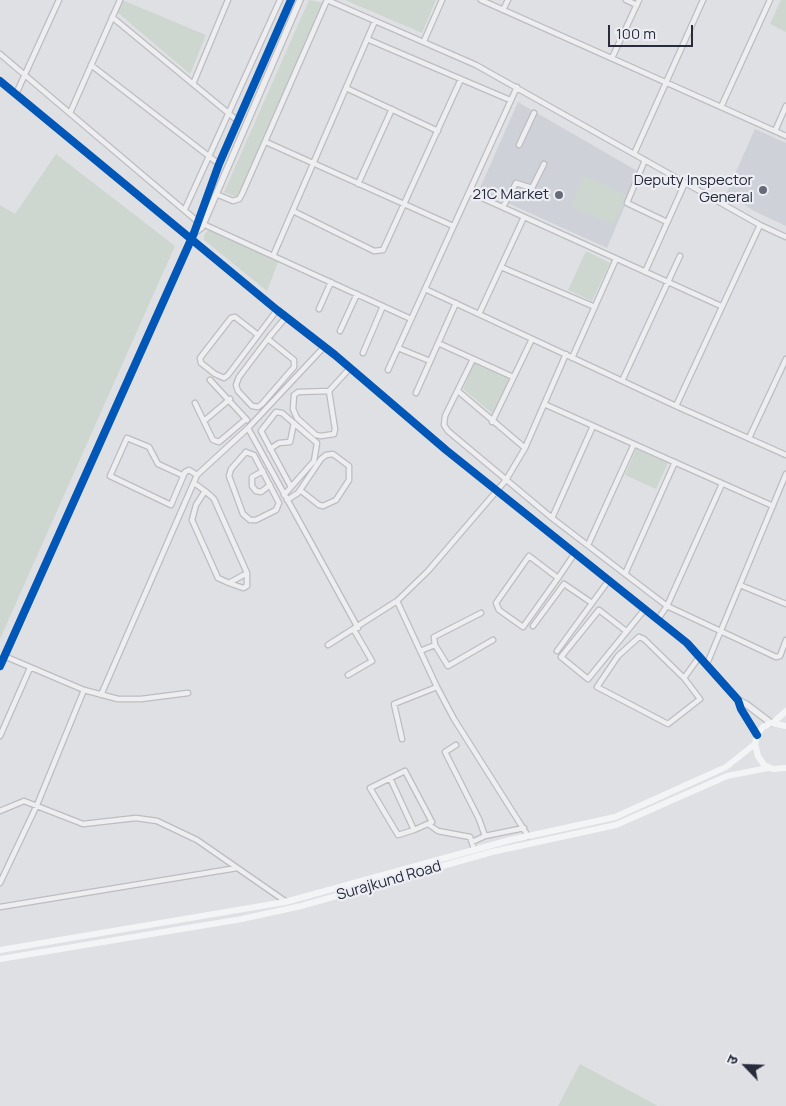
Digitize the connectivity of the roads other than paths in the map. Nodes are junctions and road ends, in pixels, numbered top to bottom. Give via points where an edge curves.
1 (58, 0) edge
2 (120, 0) edge
3 (222, 0) edge
4 (280, 0) edge
5 (291, 0) edge
6 (300, 0) edge
7 (327, 0) edge
8 (442, 0) edge
9 (481, 0) edge
10 (508, 0) edge
11 (626, 0) edge
12 (703, 0) edge
13 (770, 0) edge
14 (228, 1) edge
15 (638, 2) edge
16 (503, 10) junction
17 (272, 16) junction
18 (112, 17) junction
19 (283, 20) junction
20 (375, 21) junction
21 (367, 39) junction
22 (424, 41) junction
23 (0, 54) edge
24 (612, 58) junction
25 (252, 63) junction
26 (91, 65) junction
27 (261, 68) junction
28 (25, 75) junction
29 (461, 79) junction
30 (0, 81) edge
31 (666, 83) junction
32 (192, 84) junction
33 (517, 86) junction
34 (346, 88) junction
35 (16, 94) junction
36 (510, 100) junction
37 (786, 106) edge
38 (721, 107) junction
39 (392, 109) junction
40 (70, 113) junction
41 (534, 113) dead end
42 (229, 114) junction
43 (238, 121) junction
44 (438, 130) junction
45 (775, 131) junction
46 (786, 136) edge
47 (266, 142) junction
48 (519, 145) dead end
49 (634, 154) junction
50 (210, 157) junction
51 (645, 160) junction
52 (313, 163) junction
53 (220, 164) junction
54 (544, 164) dead end
55 (685, 182) junction
56 (358, 184) junction
57 (469, 192) junction
58 (216, 194) junction
59 (404, 204) junction
60 (503, 207) junction
61 (185, 209) junction
62 (293, 211) junction
63 (524, 217) junction
64 (200, 222) junction
65 (668, 222) junction
66 (760, 225) junction
67 (453, 226) junction
68 (193, 236) junction
69 (786, 237) edge
70 (273, 256) junction
71 (680, 256) dead end
72 (616, 259) junction
73 (501, 267) junction
74 (645, 272) junction
75 (331, 282) junction
76 (667, 282) junction
77 (425, 289) junction
78 (357, 294) junction
79 (456, 303) junction
80 (383, 306) junction
81 (720, 306) junction
82 (595, 307) junction
83 (319, 309) dead end
84 (277, 310) junction
85 (479, 314) junction
86 (286, 317) junction
87 (412, 319) junction
88 (340, 331) dead end
89 (258, 334) junction
90 (268, 339) junction
91 (532, 339) junction
92 (438, 343) junction
93 (324, 346) junction
94 (398, 348) junction
95 (363, 353) dead end
96 (566, 354) junction
97 (572, 358) junction
98 (473, 359) junction
99 (786, 359) edge
100 (430, 362) junction
101 (350, 368) junction
102 (388, 370) dead end
103 (514, 377) junction
104 (210, 380) dead end
105 (622, 381) junction
106 (329, 391) junction
107 (458, 391) junction
108 (416, 393) dead end
109 (230, 399) junction
110 (195, 403) dead end
111 (544, 404) junction
112 (676, 406) junction
113 (246, 419) junction
114 (204, 421) junction
115 (492, 422) junction
116 (294, 423) junction
117 (250, 426) junction
118 (593, 426) junction
119 (750, 438) junction
120 (634, 444) junction
121 (525, 448) junction
122 (270, 449) junction
123 (786, 455) edge
124 (675, 462) junction
125 (262, 470) junction
126 (272, 473) junction
127 (786, 474) edge
128 (182, 475) junction
129 (197, 475) junction
130 (266, 477) junction
131 (506, 480) junction
132 (194, 483) junction
133 (722, 484) junction
134 (270, 485) junction
135 (291, 487) junction
136 (300, 490) junction
137 (205, 491) junction
138 (497, 491) junction
139 (284, 495) junction
140 (287, 500) junction
141 (773, 506) junction
142 (552, 518) junction
143 (588, 545) junction
144 (575, 553) junction
145 (247, 573) junction
146 (625, 574) junction
147 (558, 578) junction
148 (609, 580) junction
149 (229, 583) junction
150 (740, 585) junction
151 (534, 599) dead end
152 (397, 601) junction
153 (540, 603) junction
154 (592, 603) junction
155 (786, 604) edge
156 (667, 606) junction
157 (645, 609) junction
158 (481, 613) dead end
159 (658, 619) junction
160 (533, 626) dead end
161 (356, 629) junction
162 (626, 631) junction
163 (720, 632) junction
164 (493, 640) dead end
165 (786, 640) edge
166 (328, 645) dead end
167 (435, 645) junction
168 (420, 651) junction
169 (557, 651) dead end
170 (4, 656) junction
171 (700, 656) junction
172 (707, 664) junction
173 (0, 666) edge
174 (30, 668) junction
175 (348, 675) dead end
176 (684, 678) junction
177 (437, 687) junction
178 (84, 690) junction
179 (188, 693) dead end
180 (101, 695) junction
181 (738, 700) junction
182 (786, 711) edge
183 (773, 722) junction
184 (786, 726) edge
185 (757, 735) junction
186 (0, 736) edge
187 (402, 739) dead end
188 (755, 744) junction
189 (456, 745) dead end
190 (768, 768) junction
191 (784, 771) edge
192 (390, 778) junction
193 (37, 805) junction
194 (0, 811) edge
195 (428, 824) junction
196 (524, 828) junction
197 (414, 830) junction
198 (485, 836) junction
199 (528, 836) junction
200 (472, 842) junction
201 (474, 849) junction
202 (237, 868) junction
203 (0, 883) edge
204 (285, 902) junction
205 (0, 908) edge
206 (0, 950) edge
207 (0, 959) edge

1 - 28 street
2 - 18 street
3 - 14 street
4 - 17 street
5 - 19 street
6 - 58 street
7 - 20 street
7 - 47 street
8 - 22 street
9 - 16 street
10 - 16 street
11 - 15 street
12 - 31 street
13 - 38 street
14 - 32 street
15 - 24 street
16 - 24 street
17 - 19 street
17 - 25 street
18 - 26 street
18 - 32 street
19 - 27 street
20 - 21 street
20 - 22 street
21 - 29 street
21 - 34 street
22 - 33 street
23 - 28 street
24 - 31 street
25 - 27 street
25 - 42 street
26 - 40 street
26 - 50 street
27 - 43 street
28 - 35 street
28 - 40 street
29 - 36 street
29 - 44 street
30 - 35 street
31 - 38 street
31 - 49 street
32 - 42 street
33 - 36 street
33 - 49 street
34 - 39 street
34 - 52 street
35 - 68 street
36 - 57 street
37 - 45 street
38 - 45 street
39 - 44 street
39 - 56 street
40 - 61 street
41 - 48 street
42 - 43 street
42 - 50 street
43 - 53 street
44 - 59 street
45 - 46 street
47 - 52 street
47 - 58 street via 239,199 233,201
49 - 51 street
50 - 53 street
50 - 61 street
51 - 55 street
51 - 65 street via 627,203
52 - 56 street
52 - 62 street
53 - 64 street
54 - 60 street via 532,188 516,183
55 - 65 street
55 - 66 street
56 - 59 street
57 - 60 street
57 - 67 street
58 - 64 street
59 - 62 street via 380,252
59 - 67 street
60 - 63 street
61 - 64 street
62 - 70 street
63 - 72 street
63 - 73 street
64 - 68 street
64 - 70 street
65 - 74 street
66 - 69 street
66 - 81 street
67 - 77 street
68 - 84 street
68 - 170 street
70 - 75 street
71 - 76 street
72 - 74 street
72 - 82 street
73 - 82 street
73 - 85 street
74 - 76 street
75 - 78 street
75 - 83 street
76 - 81 street
76 - 105 street
77 - 79 street
77 - 87 street
78 - 80 street
78 - 88 street
79 - 85 street
79 - 92 street
80 - 87 street
80 - 95 street
81 - 112 street
82 - 97 street
84 - 86 street
84 - 89 street
85 - 91 street
86 - 90 street
86 - 93 street
87 - 94 street
89 - 89 street via 235,317 231,318 200,358 201,363 224,378
90 - 90 street via 238,377 236,385 252,406 262,404 294,366 294,360
91 - 96 street
91 - 103 street
92 - 98 street
92 - 100 street
93 - 101 street
93 - 117 street
94 - 100 street
94 - 102 street
96 - 97 street
96 - 111 street
97 - 105 street
98 - 103 street
98 - 107 street
99 - 119 street
100 - 108 street
101 - 106 street
101 - 138 street
103 - 115 street
104 - 109 street
105 - 112 street
106 - 106 street via 298,392 292,400 297,418 321,436 334,434 335,430
107 - 115 street
107 - 131 street via 445,416 444,425
109 - 113 street
109 - 114 street
110 - 114 street
111 - 118 street
111 - 121 street
112 - 119 street
113 - 114 street via 218,442 213,440
113 - 117 street
115 - 121 street
116 - 122 street via 290,442 279,443
116 - 122 street via 282,414 276,412 272,415 261,431
116 - 135 street via 311,435 318,448 314,461
117 - 126 street
117 - 129 street
118 - 120 street
118 - 142 street
119 - 123 street
120 - 124 street
120 - 143 street
121 - 131 street
122 - 135 street
124 - 133 street
124 - 146 street
125 - 130 street
125 - 134 street via 252,477 252,486 261,492
125 - 134 street via 254,455 246,452 231,469 230,483 250,520 276,510 279,503
126 - 130 street
126 - 139 street
127 - 141 street
128 - 128 street via 171,505 110,476 127,438 149,447 158,464
128 - 129 street via 189,470
129 - 132 street
130 - 134 street
131 - 138 street
131 - 142 street
132 - 137 street
132 - 180 street
133 - 141 street
133 - 156 street
135 - 139 street
136 - 136 street via 326,455 333,454 349,466 349,480 336,500 319,505
136 - 140 street
137 - 145 street via 214,499
137 - 149 street via 196,504 192,520 218,578
138 - 144 street
138 - 152 street via 428,571
139 - 140 street
140 - 161 street
141 - 150 street
142 - 143 street
143 - 146 street
144 - 147 street
144 - 148 street
145 - 149 street
145 - 149 street via 249,582 244,588
146 - 156 street
147 - 153 street
147 - 153 street via 529,556 496,603 499,610 523,626
148 - 154 street
148 - 157 street
150 - 155 street
150 - 163 street
151 - 153 street
152 - 161 street
152 - 168 street
154 - 160 street via 564,584
154 - 169 street
156 - 159 street
156 - 163 street
157 - 159 street
157 - 162 street
158 - 167 street via 434,637
159 - 171 street
161 - 166 street
161 - 175 street via 372,661
162 - 162 street via 600,610 561,657 588,679
163 - 165 street via 776,657 780,656
163 - 172 street
164 - 167 street via 448,666
167 - 168 street
168 - 177 street
170 - 173 street
170 - 174 street
171 - 172 street
171 - 176 street
172 - 181 street
174 - 178 street
174 - 186 street
176 - 176 street via 700,699 668,724 597,687 618,656 639,637
177 - 187 street via 394,704
177 - 196 street
178 - 180 street
178 - 193 street
179 - 180 street via 141,699
181 - 183 street
181 - 185 street
182 - 183 main road
183 - 184 main road
183 - 185 main road
185 - 188 main road
188 - 190 main road via 758,756
188 - 199 main road, Surajkund Road via 726,767 621,815
189 - 198 street via 444,752
190 - 191 main road
190 - 207 main road, Surajkund Road via 728,776 616,825 492,852 301,906 242,920
192 - 195 street via 405,771 432,822
192 - 197 street
192 - 197 street via 370,788 398,835
193 - 194 street via 24,802
193 - 202 street via 83,824 136,818 157,820 197,840
193 - 203 street
195 - 197 street
195 - 200 street via 438,831 470,837
196 - 198 street
196 - 199 street
198 - 200 street
199 - 201 main road, Surajkund Road
200 - 201 street
201 - 204 main road, Surajkund Road
202 - 204 street
202 - 205 street
204 - 206 main road, Surajkund Road

